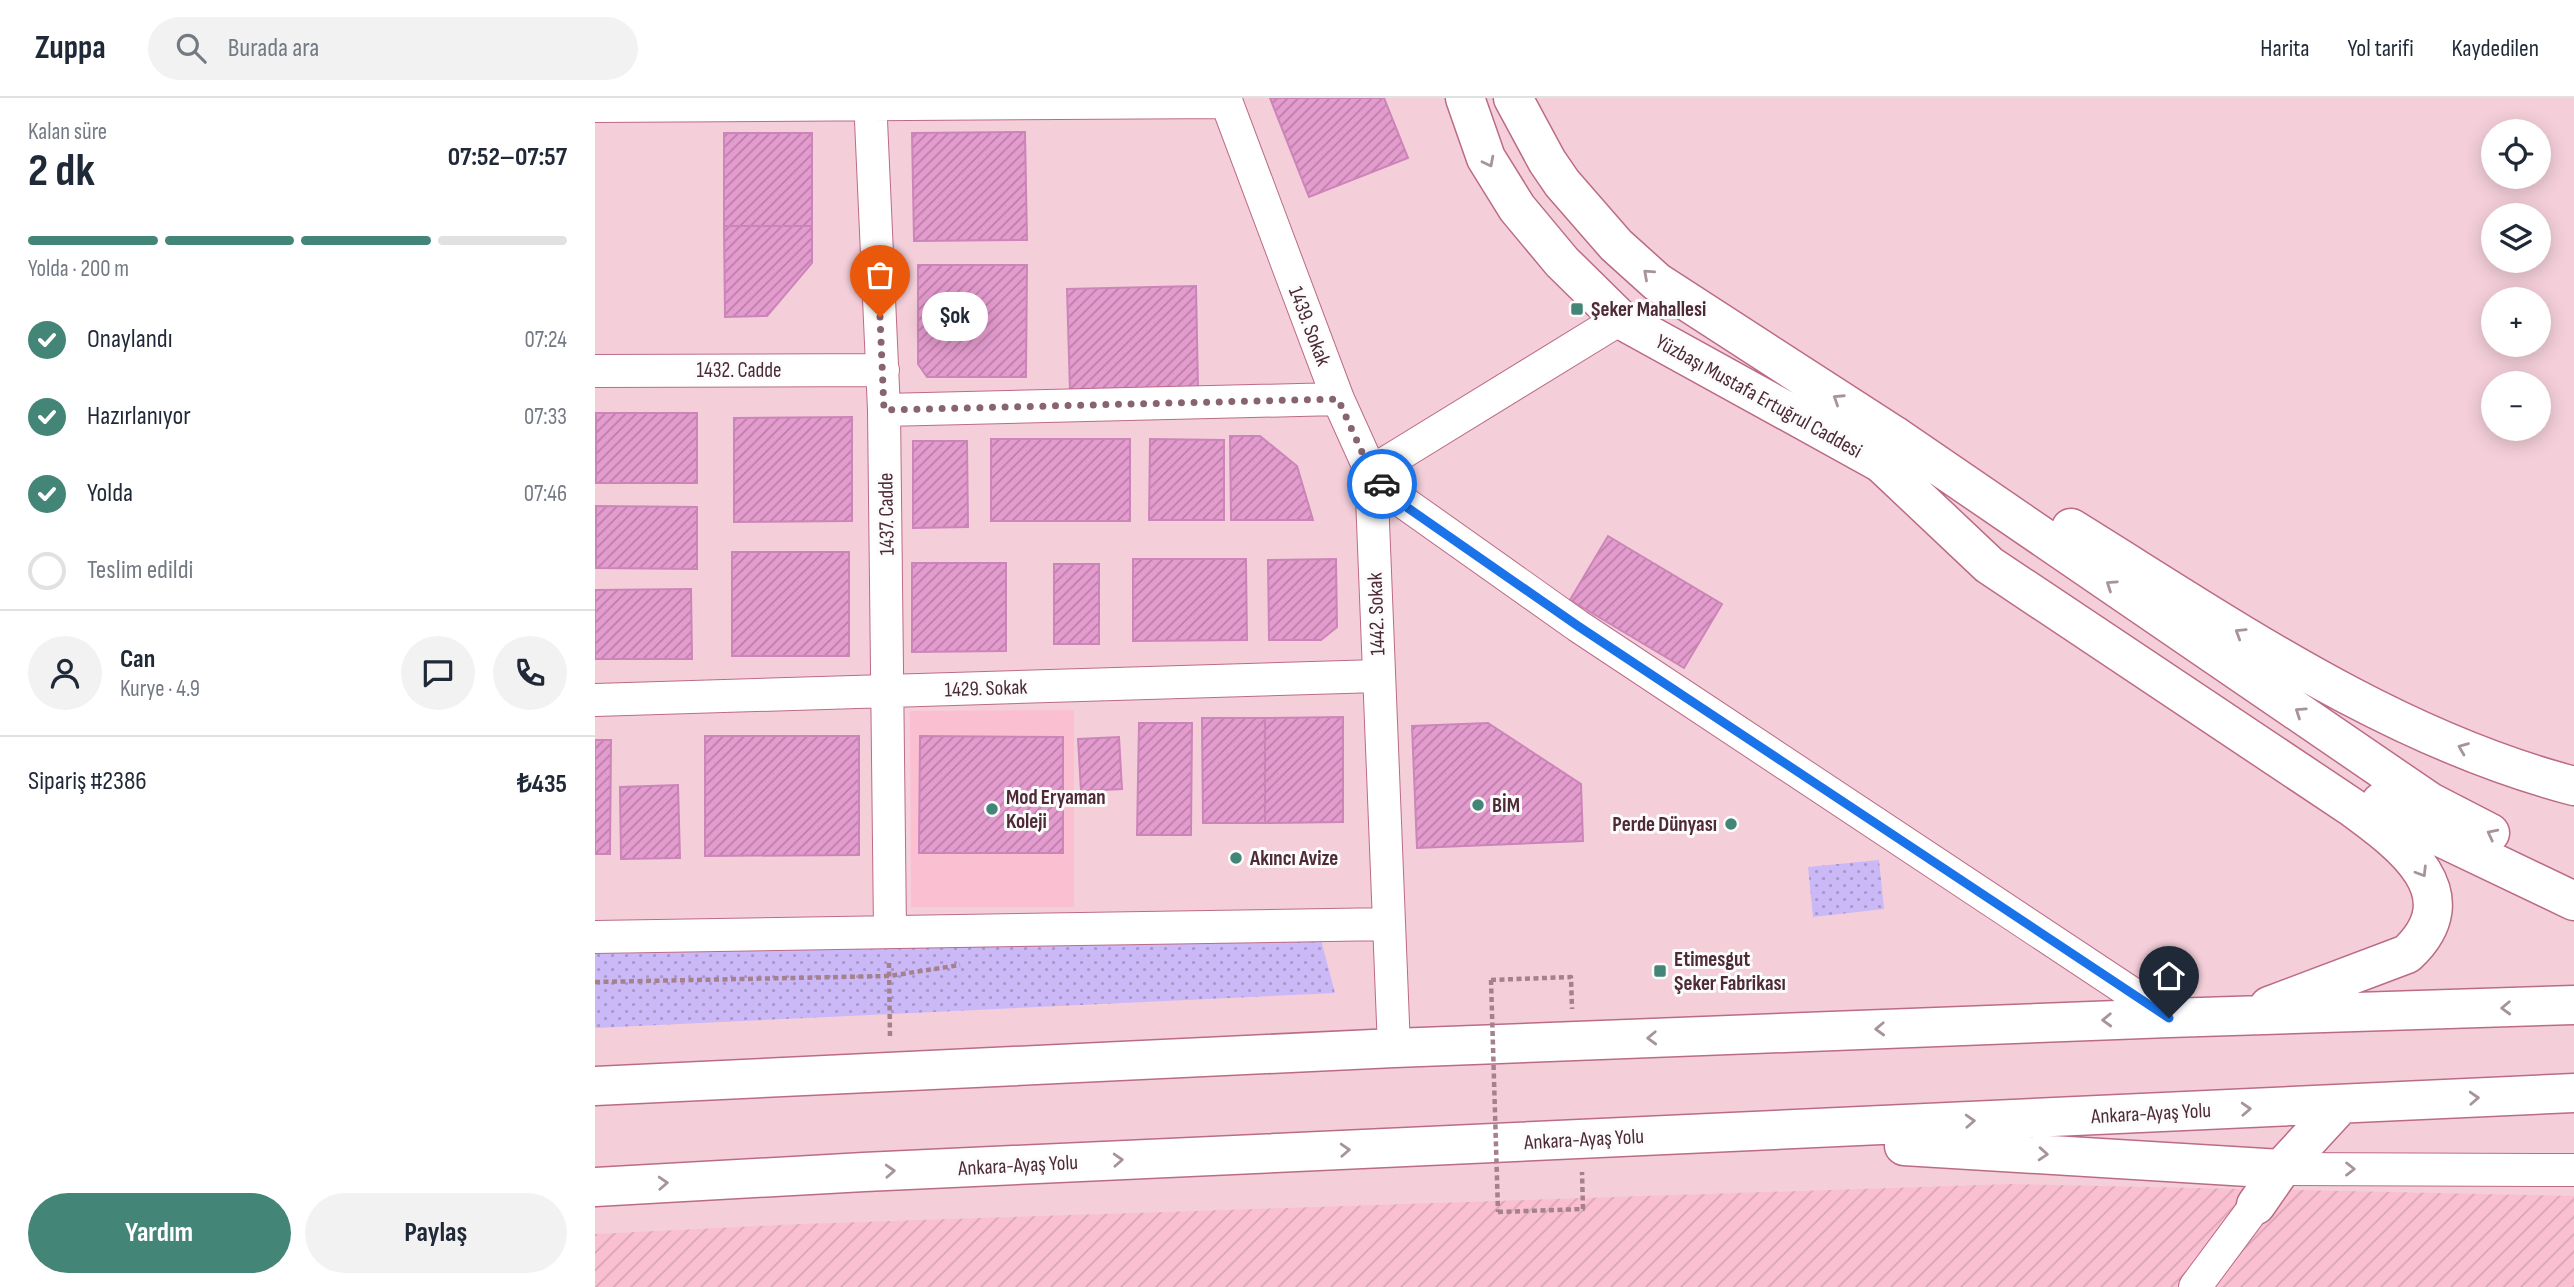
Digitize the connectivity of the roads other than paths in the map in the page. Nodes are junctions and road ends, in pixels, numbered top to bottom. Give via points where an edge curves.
1 (1465, 98) edge
2 (1513, 98) edge
3 (1225, 100) edge
4 (870, 101) edge
5 (595, 106) edge
6 (1620, 319) junction
7 (595, 370) edge
8 (883, 370) junction
9 (1338, 399) junction
10 (884, 410) junction
11 (1888, 450) junction
12 (1371, 472) junction
13 (1378, 676) junction
14 (889, 691) junction
15 (595, 700) edge
16 (2574, 786) edge
17 (2574, 876) edge
18 (2574, 901) edge
19 (1389, 924) junction
20 (890, 930) junction
21 (595, 937) edge
22 (2574, 1005) edge
23 (2239, 1017) junction
24 (2169, 1018) junction
25 (1394, 1048) junction
26 (595, 1086) edge
27 (2574, 1093) edge
28 (2341, 1104) junction
29 (1706, 1133) junction
30 (2281, 1169) junction
31 (2574, 1170) edge
32 (595, 1187) edge
33 (2256, 1205) joint
34 (2195, 1287) edge

1 -> 6 main road, Yüzbaşı Mustafa Ertuğrul Caddesi via 1486,158 1517,208 1562,262
11 -> 2 main road, Yüzbaşı Mustafa Ertuğrul Caddesi via 1657,282 1616,245 1562,183
3 - 4 street
3 - 9 street, 1439. Sokak
4 - 5 street
4 - 8 street, 1437. Cadde
6 - 11 main road, Yüzbaşı Mustafa Ertuğrul Caddesi
6 - 12 street
7 - 8 street, 1432. Cadde
8 - 10 street, 1437. Cadde
9 - 10 street
9 - 12 street, 1439. Sokak
10 - 14 street, 1437. Cadde
16 -> 11 main road via 2526,774 2403,724 2297,668 2066,525
17 -> 11 main road via 2430,802
11 - 18 main road via 2417,826
11 -> 23 main road via 1989,565 2353,808 2407,850 2426,876 2434,898 2431,920 2420,942 2407,954
12 - 13 street, 1442. Sokak
12 - 24 street, 1439. Sokak via 1408,508 1578,626
13 - 14 street, 1429. Sokak
13 - 19 street, 1442. Sokak
14 - 15 street, 1429. Sokak
14 - 20 street, 1437. Cadde
19 - 20 street
19 - 25 street, 1442. Sokak
20 - 21 street
22 -> 23 main road
23 - 24 main road
24 -> 25 main road
25 - 26 main road
28 -> 27 main road, Ankara-Ayaş Yolu
29 -> 28 main road, Ankara-Ayaş Yolu
28 - 30 main road
29 -> 30 main road
32 -> 29 main road, Ankara-Ayaş Yolu
30 -> 31 street
30 - 33 main road
33 - 34 street

